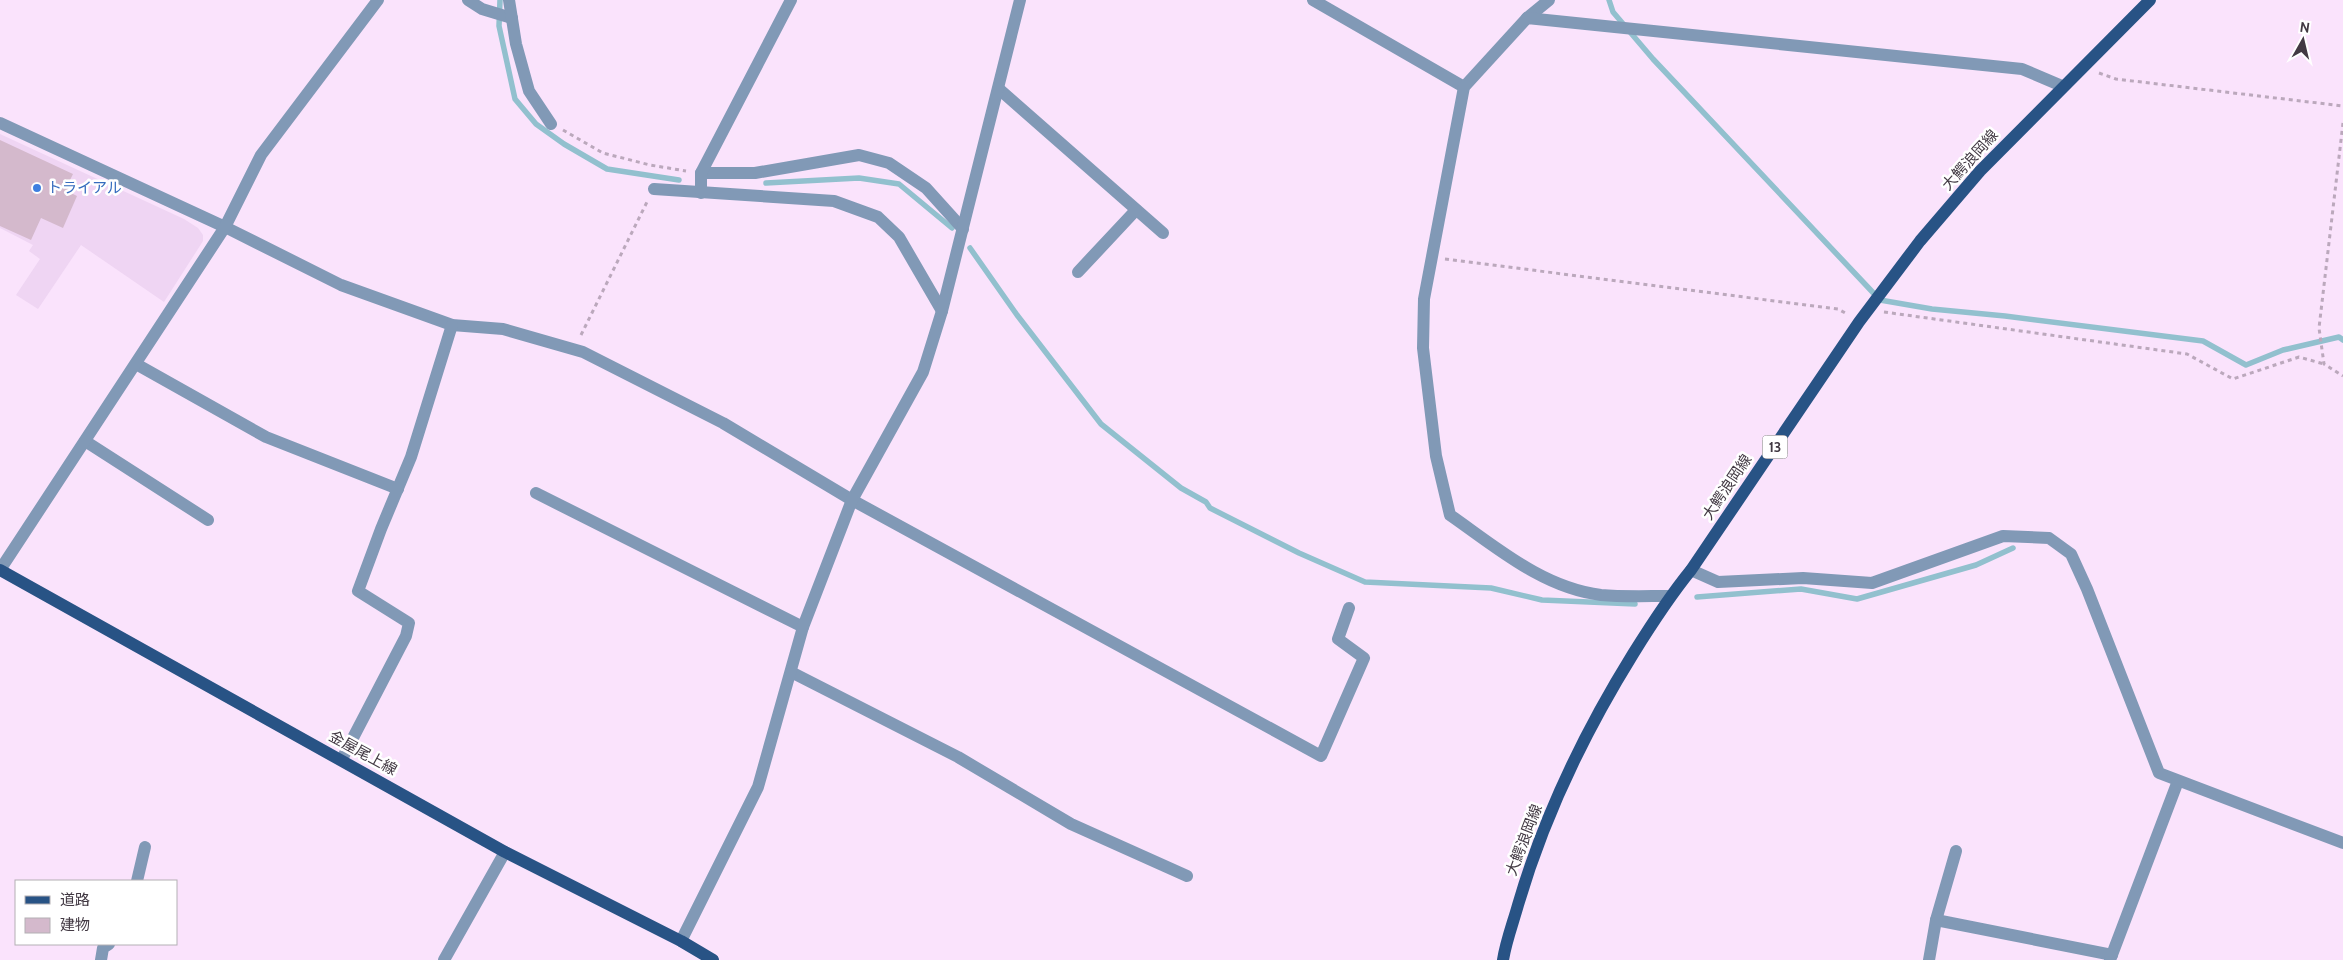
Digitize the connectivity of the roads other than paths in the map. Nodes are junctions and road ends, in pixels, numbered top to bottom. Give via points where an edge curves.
1 (378, 0) edge
2 (468, 0) edge
3 (509, 0) edge
4 (792, 0) edge
5 (1020, 0) edge
6 (1314, 0) edge
7 (1549, 0) edge
8 (2150, 0) edge
9 (512, 18) junction
10 (1527, 18) junction
11 (2062, 86) junction
12 (1464, 87) junction
13 (999, 89) junction
14 (0, 123) edge
15 (551, 124) road end
16 (701, 173) junction
17 (654, 190) road end
18 (701, 193) junction
19 (1136, 210) junction
20 (225, 227) junction
21 (963, 230) junction
22 (1163, 233) dead end
23 (1078, 272) dead end
24 (942, 311) junction
25 (452, 324) junction
26 (136, 364) junction
27 (85, 441) junction
28 (398, 489) junction
29 (536, 493) dead end
30 (852, 500) junction
31 (208, 520) dead end
32 (0, 570) edge
33 (1691, 570) junction
34 (1669, 596) junction
35 (1349, 608) dead end
36 (803, 627) junction
37 (791, 672) junction
38 (342, 759) junction
39 (2178, 782) junction
40 (2343, 843) edge
41 (145, 847) dead end
42 (1956, 851) dead end
43 (505, 852) junction
44 (1187, 876) dead end
45 (137, 880) edge
46 (1936, 920) junction
47 (681, 941) junction
48 (108, 945) edge
49 (2111, 957) edge
50 (101, 960) edge
51 (444, 960) edge
52 (712, 960) edge
53 (1503, 960) edge
54 (1929, 960) edge

1 - 20 street via 261,155
2 - 9 street via 482,9
3 - 9 street
4 - 16 street
5 - 13 street
6 - 12 street
7 - 10 street
8 - 11 main road, 大鰐浪岡線 / 13
9 - 15 street via 529,91
10 - 11 street via 2022,69
10 - 12 street
11 - 33 main road, 大鰐浪岡線 / 13 via 1974,178 1920,241 1859,322
12 - 34 street via 1424,299 1423,348 1436,456 1450,515 1518,563 1562,586 1600,595
13 - 19 street
13 - 21 street
14 - 20 street
16 - 18 street
16 - 21 street via 755,173 859,155 889,163 926,188
17 - 18 street
18 - 24 street via 834,201 878,218 899,237
19 - 22 street
19 - 23 street
20 - 25 street via 342,284
20 - 26 street
21 - 24 street
24 - 30 street via 922,372
25 - 28 street
25 - 30 street via 503,329 583,352 723,423
26 - 27 street
26 - 28 street via 266,437
27 - 31 street
27 - 32 street
28 - 38 street via 358,591 409,623 406,636
29 - 36 street
30 - 35 street via 1321,756 1364,658 1338,639
30 - 36 street
32 - 38 main road, 金屋尾上線
33 - 34 main road, 大鰐浪岡線 / 13
33 - 39 street via 1718,582 1803,578 1872,583 2003,536 2049,538 2071,554 2159,773
34 - 53 main road, 大鰐浪岡線 / 13 via 1581,744 1525,882
36 - 37 street
37 - 44 street via 958,757 1071,824
37 - 47 street via 758,788
38 - 43 main road, 金屋尾上線
39 - 40 street
39 - 49 street
41 - 45 street
42 - 46 street
43 - 47 main road, 金屋尾上線
43 - 51 street
46 - 49 street
46 - 54 street
47 - 52 main road, 金屋尾上線
48 - 50 street via 103,948

